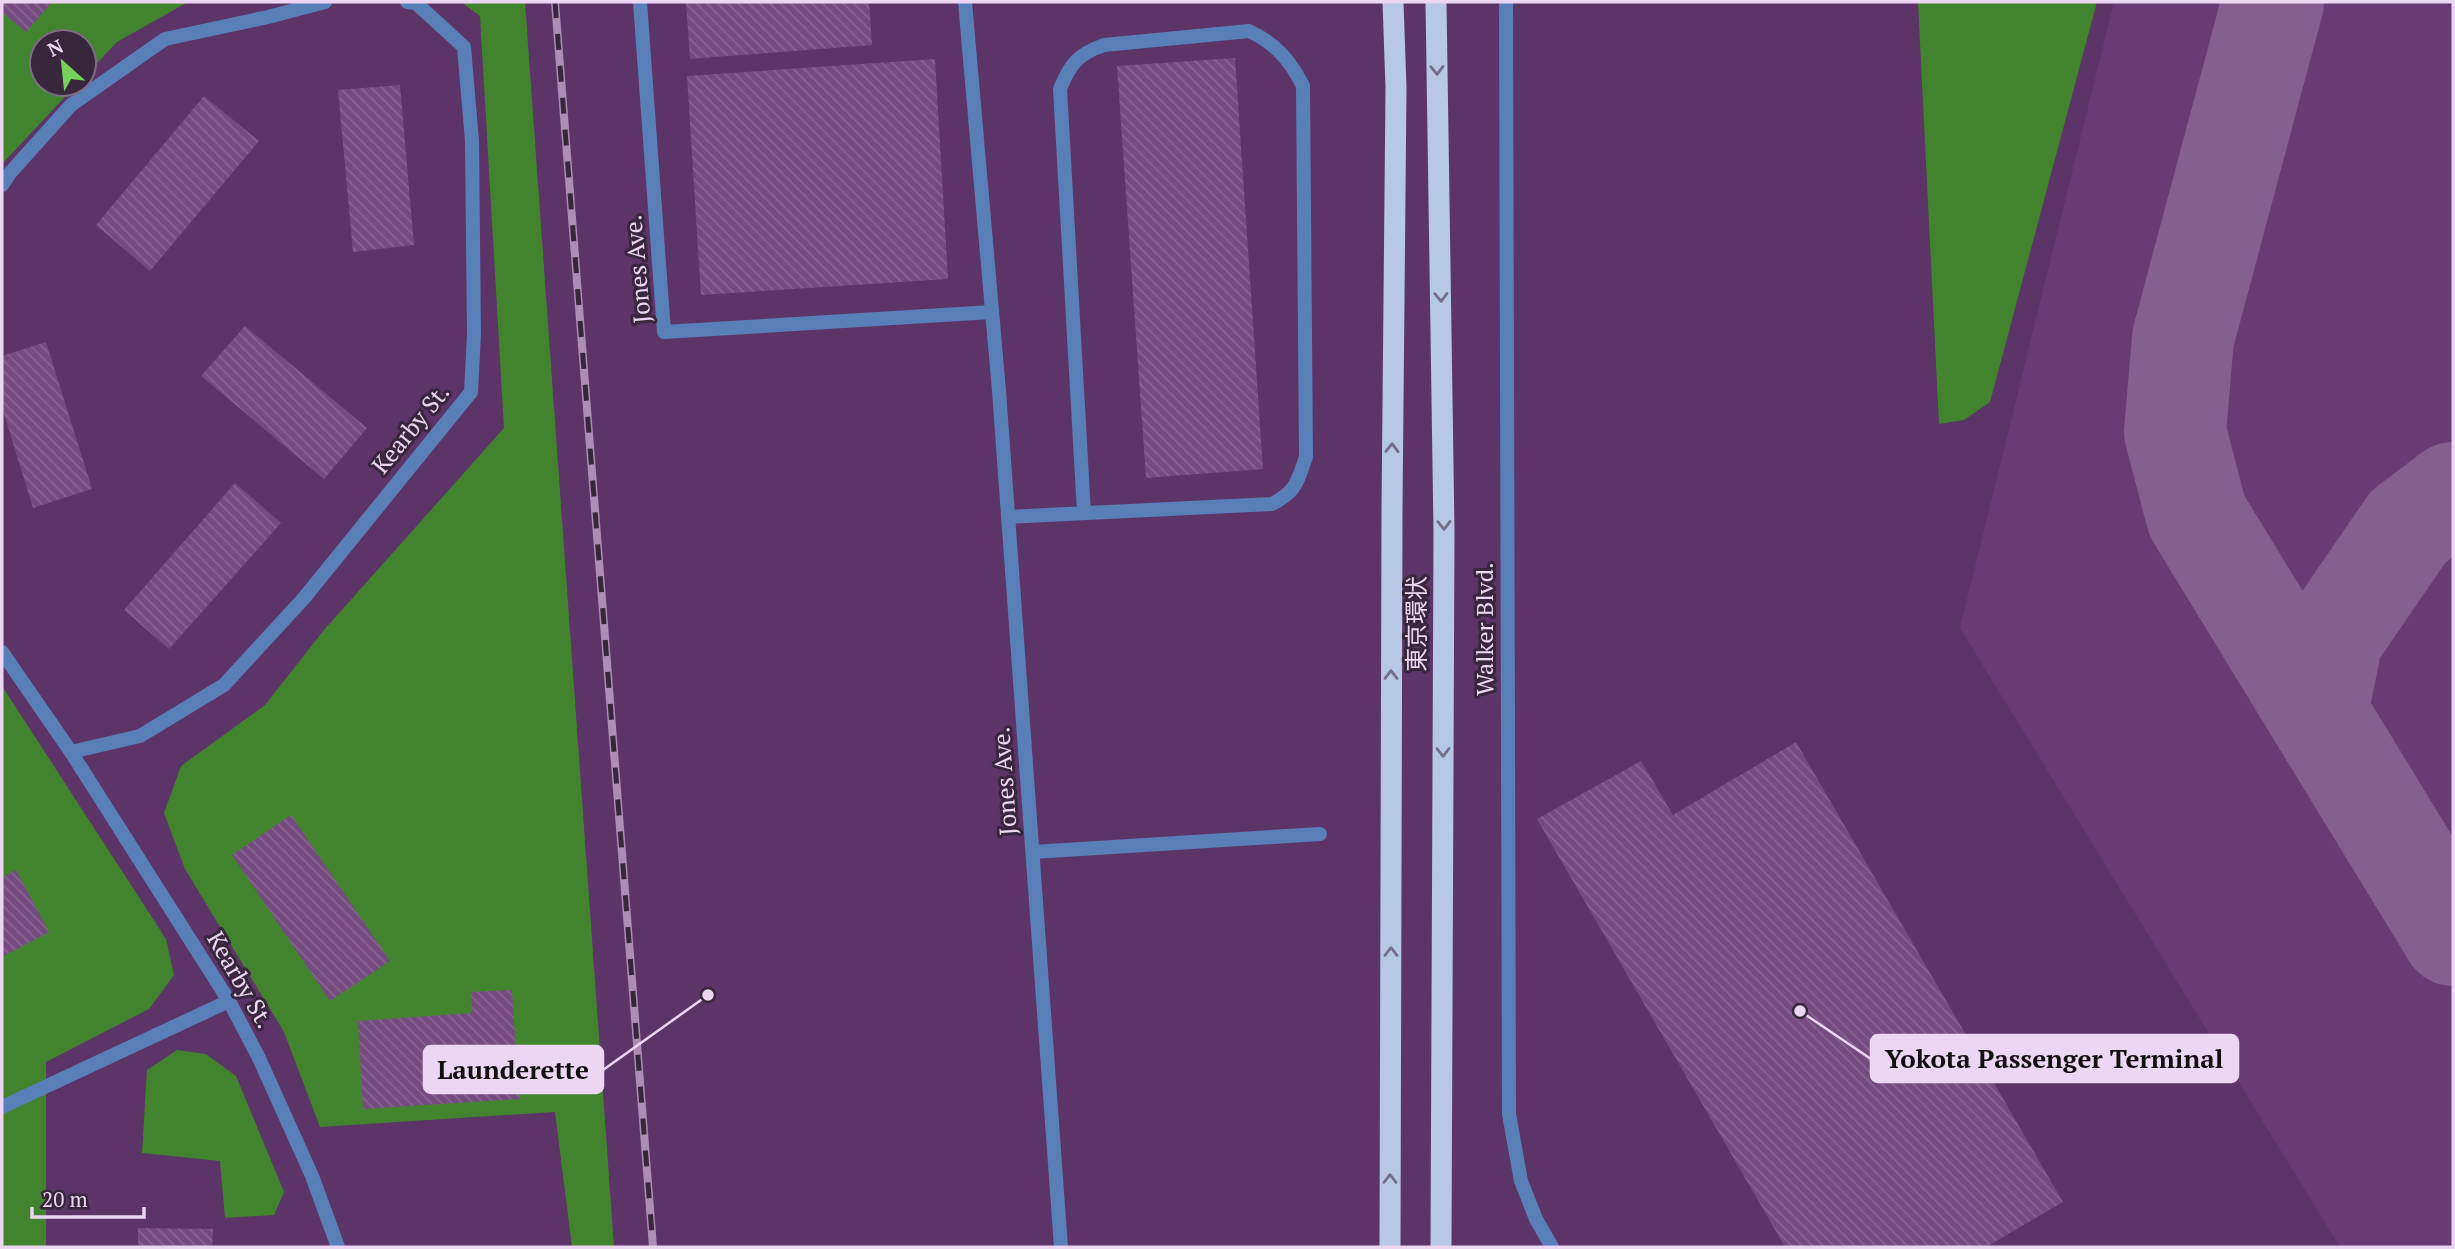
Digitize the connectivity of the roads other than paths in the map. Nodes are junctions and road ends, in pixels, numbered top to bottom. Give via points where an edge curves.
1 (325, 2) edge
2 (407, 2) edge
3 (640, 2) edge
4 (965, 2) edge
5 (1393, 2) edge
6 (1436, 2) edge
7 (1506, 2) edge
8 (2, 186) edge
9 (992, 312) junction
10 (1084, 513) junction
11 (1008, 517) junction
12 (2, 652) edge
13 (71, 752) junction
14 (1321, 834) dead end
15 (1032, 852) junction
16 (229, 1001) junction
17 (2, 1107) edge
18 (338, 1247) edge
19 (1061, 1247) edge
20 (1390, 1247) edge
21 (1441, 1247) edge
22 (1552, 1247) edge

1 - 8 lane via 165,39 71,105
2 - 13 lane, Kearby St. via 416,3 464,47 472,141 471,392 304,598 224,685 140,736
3 - 9 lane, Jones Ave. via 664,332
4 - 9 lane, Jones Ave.
20 -> 5 highway, 東京環状
6 -> 21 highway, 東京環状 via 1444,531
7 - 22 lane, Walker Blvd. via 1509,1114 1521,1181
9 - 11 lane, Jones Ave.
10 - 10 lane via 1272,504 1288,495 1306,457 1303,86 1280,51 1249,31 1104,45 1085,51 1068,69 1060,89
10 - 11 lane
11 - 15 lane, Jones Ave.
12 - 13 lane, Kearby St.
13 - 16 lane, Kearby St.
14 - 15 lane
15 - 19 lane, Jones Ave.
16 - 17 lane
16 - 18 lane, Kearby St. via 313,1177

